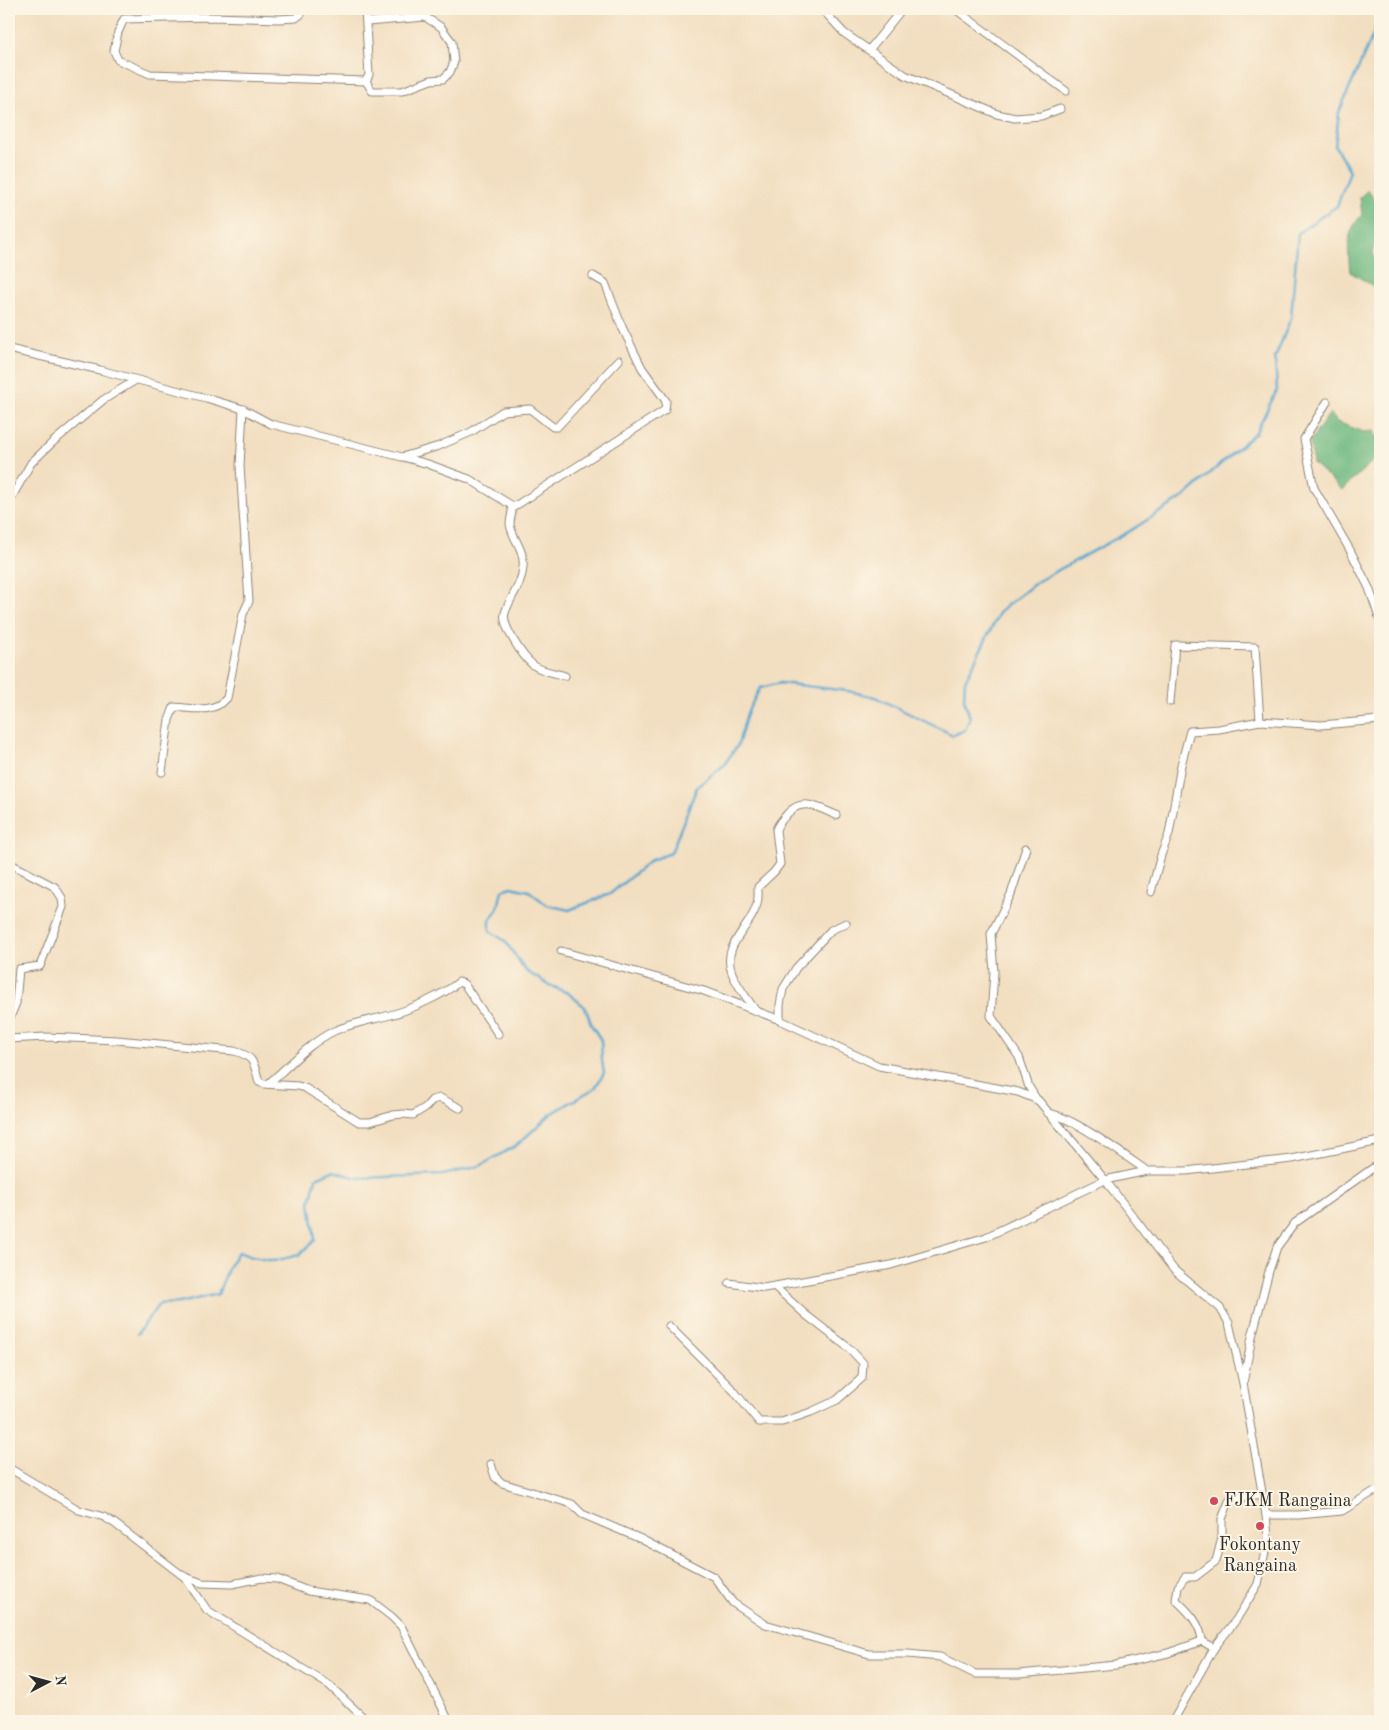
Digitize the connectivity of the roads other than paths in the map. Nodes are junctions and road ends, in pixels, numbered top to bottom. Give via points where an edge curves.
1 (302, 9) edge
2 (365, 9) edge
3 (822, 9) edge
4 (902, 9) edge
5 (955, 9) edge
6 (367, 22) junction
7 (869, 50) junction
8 (366, 81) junction
9 (1066, 91) dead end
10 (1060, 109) dead end
11 (1380, 139) edge
12 (1380, 168) edge
13 (593, 276) dead end
14 (9, 349) edge
15 (619, 360) dead end
16 (136, 380) junction
17 (1327, 402) dead end
18 (243, 409) junction
19 (402, 457) junction
20 (9, 502) edge
21 (512, 508) junction
22 (1380, 620) edge
23 (565, 676) dead end
24 (1170, 702) dead end
25 (1380, 720) edge
26 (1260, 721) junction
27 (162, 772) dead end
28 (836, 815) dead end
29 (1026, 848) dead end
30 (9, 863) edge
31 (1151, 892) dead end
32 (846, 923) dead end
33 (561, 951) dead end
34 (755, 1010) junction
35 (9, 1020) edge
36 (780, 1020) junction
37 (498, 1034) dead end
38 (9, 1039) edge
39 (268, 1084) junction
40 (1038, 1100) junction
41 (460, 1108) dead end
42 (1048, 1113) junction
43 (1380, 1141) edge
44 (1380, 1163) edge
45 (1147, 1171) junction
46 (1105, 1180) junction
47 (729, 1283) dead end
48 (776, 1287) junction
49 (668, 1326) dead end
50 (1243, 1383) junction
51 (491, 1464) dead end
52 (9, 1468) edge
53 (1380, 1491) edge
54 (1262, 1494) junction
55 (1266, 1515) junction
56 (183, 1576) junction
57 (1202, 1641) junction
58 (1214, 1648) junction
59 (367, 1721) edge
60 (448, 1721) edge
61 (1174, 1721) edge

1 - 8 street via 296,18 279,19 212,16 124,19 114,51 118,60 150,74
2 - 6 street
3 - 7 street via 844,33
4 - 7 street
5 - 9 street
6 - 8 street via 369,75
6 - 8 street via 425,17 441,27 452,42 454,62 443,79 402,91 372,91
7 - 10 street via 905,75 997,114 1015,118 1041,116
11 - 12 street
13 - 21 street via 605,283 642,368 666,401 665,410
14 - 16 street
15 - 19 street via 557,427 530,409 503,411 470,432
16 - 18 street
16 - 20 street via 103,400 31,463
17 - 22 street via 1304,439 1314,488 1369,588
18 - 19 street via 272,424
18 - 27 street via 240,466 249,601 243,614 227,698 221,706 212,709 174,707 170,713
19 - 21 street via 470,479
21 - 23 street via 510,525 523,553 523,568 519,586 504,614 504,622 522,654 534,666
24 - 26 street via 1175,645 1255,647
25 - 26 street via 1321,725
26 - 31 street via 1218,730 1190,731 1169,834
28 - 34 street via 808,804 793,807 776,830 780,864 758,887 756,909 729,953 731,972
29 - 40 street via 1011,894 991,934 994,972 991,1016 1019,1057 1029,1088
30 - 35 street via 55,886 63,907 40,966 19,970 16,1003
32 - 36 street via 831,930 796,968 783,989
33 - 34 street via 704,990
34 - 36 street
36 - 40 street via 879,1066 1018,1092
37 - 39 street via 464,984 459,982 450,990 391,1015 333,1032 309,1046
38 - 39 street via 117,1040 234,1051 246,1054 253,1062 259,1082
39 - 41 street via 305,1088 359,1122 393,1115 413,1116 432,1100 440,1098
40 - 42 street
42 - 45 street via 1058,1114
42 - 46 street
43 - 45 street via 1292,1159
44 - 50 street via 1295,1223 1277,1247
45 - 46 street
46 - 48 street via 986,1237 891,1265
46 - 50 street via 1174,1270 1220,1308 1229,1323
47 - 48 street
48 - 49 street via 863,1363 862,1378 838,1400 811,1412 782,1422 759,1422 734,1391
50 - 54 street
51 - 57 street via 495,1477 502,1483 572,1504 582,1514 714,1576 734,1603 765,1624 869,1654 940,1657 975,1674 1020,1674 1116,1665
52 - 56 street via 79,1510 114,1523
53 - 55 street via 1342,1511
54 - 55 street
54 - 57 street via 1230,1499 1222,1519 1222,1538 1216,1561 1195,1577 1185,1577 1178,1587 1176,1600 1190,1613 1202,1633
55 - 58 street via 1268,1538 1258,1584
56 - 59 street via 207,1610 329,1685
56 - 60 street via 202,1583 232,1584 262,1578 277,1579 308,1591 370,1600 401,1626
57 - 58 street
58 - 61 street

